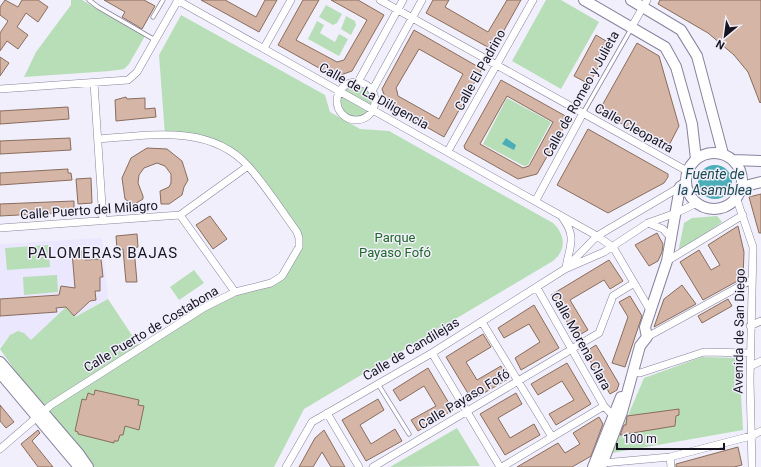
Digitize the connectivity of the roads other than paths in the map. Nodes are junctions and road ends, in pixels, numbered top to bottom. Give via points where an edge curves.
1 (89, 0) edge
2 (163, 0) edge
3 (178, 0) edge
4 (291, 0) edge
5 (380, 0) edge
6 (403, 0) edge
7 (422, 0) edge
8 (533, 0) edge
9 (584, 0) edge
10 (631, 0) edge
11 (645, 3) edge
12 (398, 10) junction
13 (153, 17) dead end
14 (412, 18) junction
15 (631, 28) junction
16 (155, 40) junction
17 (264, 48) junction
18 (496, 65) junction
19 (358, 82) junction
20 (94, 84) junction
21 (0, 89) edge
22 (340, 91) junction
23 (372, 91) junction
24 (373, 110) junction
25 (583, 113) junction
26 (99, 139) junction
27 (448, 151) junction
28 (723, 154) junction
29 (696, 159) junction
30 (733, 160) junction
31 (761, 161) edge
32 (248, 166) junction
33 (687, 172) junction
34 (761, 182) edge
35 (683, 185) junction
36 (741, 187) junction
37 (736, 197) junction
38 (536, 200) junction
39 (697, 203) junction
40 (676, 213) junction
41 (559, 214) junction
42 (180, 215) junction
43 (743, 215) junction
44 (104, 221) junction
45 (648, 223) junction
46 (0, 228) edge
47 (597, 236) junction
48 (672, 239) junction
49 (761, 244) edge
50 (753, 246) junction
51 (613, 247) junction
52 (667, 261) junction
53 (565, 270) junction
54 (751, 280) junction
55 (631, 285) dead end
56 (537, 288) junction
57 (235, 292) junction
58 (650, 310) junction
59 (761, 321) edge
60 (482, 322) junction
61 (750, 326) junction
62 (647, 337) junction
63 (576, 347) dead end
64 (567, 352) dead end
65 (432, 353) junction
66 (750, 353) junction
67 (761, 361) edge
68 (0, 362) edge
69 (751, 366) junction
70 (632, 372) junction
71 (0, 373) edge
72 (518, 381) junction
73 (378, 384) junction
74 (604, 406) junction
75 (466, 412) junction
76 (327, 413) junction
77 (40, 414) junction
78 (616, 419) junction
79 (761, 431) edge
80 (409, 434) dead end
81 (751, 436) junction
82 (552, 437) junction
83 (1, 446) edge
84 (670, 457) junction
85 (599, 465) edge
86 (79, 467) edge
87 (88, 467) edge
88 (286, 467) edge
89 (358, 467) edge
90 (373, 467) edge
91 (501, 467) edge
92 (585, 467) edge
93 (671, 467) edge
94 (752, 467) edge

1 - 16 lane
2 - 13 lane
3 - 16 street
3 - 17 street, Calle de La Diligencia
4 - 17 street
5 - 12 street, Calle Cleopatra
6 - 12 street
7 - 14 street
8 - 18 street, Calle El Padrino
9 - 15 street
10 - 11 street
11 - 15 street, Calle de Romeo y Julieta
11 - 28 street via 681,30 697,56
12 - 14 street, Calle Cleopatra
12 - 19 street
14 - 18 street, Calle Cleopatra
14 - 23 street
15 - 25 lane, Calle de Romeo y Julieta
15 - 29 street via 665,47 676,67 692,124
16 - 20 street via 137,72 128,80
17 - 22 street, Calle de La Diligencia
18 - 25 street, Calle Cleopatra
18 - 27 street, Calle El Padrino
19 - 22 street via 348,84
19 - 23 street via 364,83
20 - 21 street
20 - 26 street
22 - 24 street, Calle de La Diligencia
22 - 24 street via 339,108 347,117 358,120
23 - 24 street via 375,100
24 - 27 street, Calle de La Diligencia
25 - 33 street, Calle Cleopatra
25 - 38 street, Calle de Romeo y Julieta
26 - 32 street, Calle Puerto de Costabona via 185,135 224,148
26 - 44 street
27 - 38 street, Calle de La Diligencia
28 - 29 street via 709,153
28 - 30 street
29 - 33 street
30 - 31 street
30 - 36 street via 740,170
32 - 42 street
32 - 57 street, Calle Puerto de Costabona via 297,232 299,247 282,276 270,283
33 - 35 street
34 - 36 street
35 - 39 street
35 - 40 street
35 - 47 street, Calle de Candilejas
36 - 37 street
37 - 39 street via 729,204 719,208 707,208
37 - 43 street, Avenida de San Diego
38 - 41 street, Calle de La Diligencia
39 - 40 street, Calle de Candilejas
40 - 45 street, Calle de Candilejas
40 - 48 street
41 - 47 street, Calle de La Diligencia
41 - 53 street, Calle de La Diligencia via 571,231 572,238
42 - 44 street, Calle Puerto del Milagro
42 - 57 street
43 - 50 street, Avenida de San Diego
43 - 52 street
44 - 46 street, Calle Puerto del Milagro
45 - 48 street via 663,229
45 - 51 street, Calle de Candilejas
47 - 51 street, Calle de La Diligencia
47 - 53 street, Calle de Candilejas
48 - 52 street
49 - 50 street
50 - 54 street, Avenida de San Diego
51 - 53 street, Calle de Candilejas
51 - 58 street, Calle de La Diligencia
52 - 58 street
53 - 56 street, Calle de Candilejas
54 - 61 street, Avenida de San Diego
54 - 62 street
55 - 63 street via 613,296 599,333
56 - 60 street, Calle de Candilejas
56 - 74 street, Calle Morena Clara
57 - 77 street, Calle Puerto de Costabona via 205,307
58 - 62 street via 645,327
59 - 61 street
60 - 65 street, Calle de Candilejas
60 - 72 street
61 - 66 street, Avenida de San Diego
62 - 70 street via 640,346
64 - 72 street, Calle Payaso Fofó
65 - 73 street, Calle de Candilejas
65 - 75 street
66 - 69 street, Avenida de San Diego
66 - 70 street via 704,352 640,373
67 - 69 street
68 - 77 street
69 - 81 street, Avenida de San Diego
70 - 78 street
71 - 77 street
72 - 75 street, Calle Payaso Fofó
72 - 82 street
73 - 76 street, Calle de Candilejas
73 - 80 lane
74 - 78 street, Calle Morena Clara
74 - 82 street
75 - 90 street, Calle Payaso Fofó
75 - 91 street
76 - 88 street, Calle de Candilejas via 312,422
76 - 89 street
77 - 83 street, Calle Puerto de Costabona
77 - 86 street
77 - 87 street via 79,454
78 - 85 street
78 - 85 street via 611,442
79 - 81 street
81 - 84 street
81 - 94 street, Avenida de San Diego
82 - 91 street
84 - 85 street
84 - 93 street
85 - 92 street

